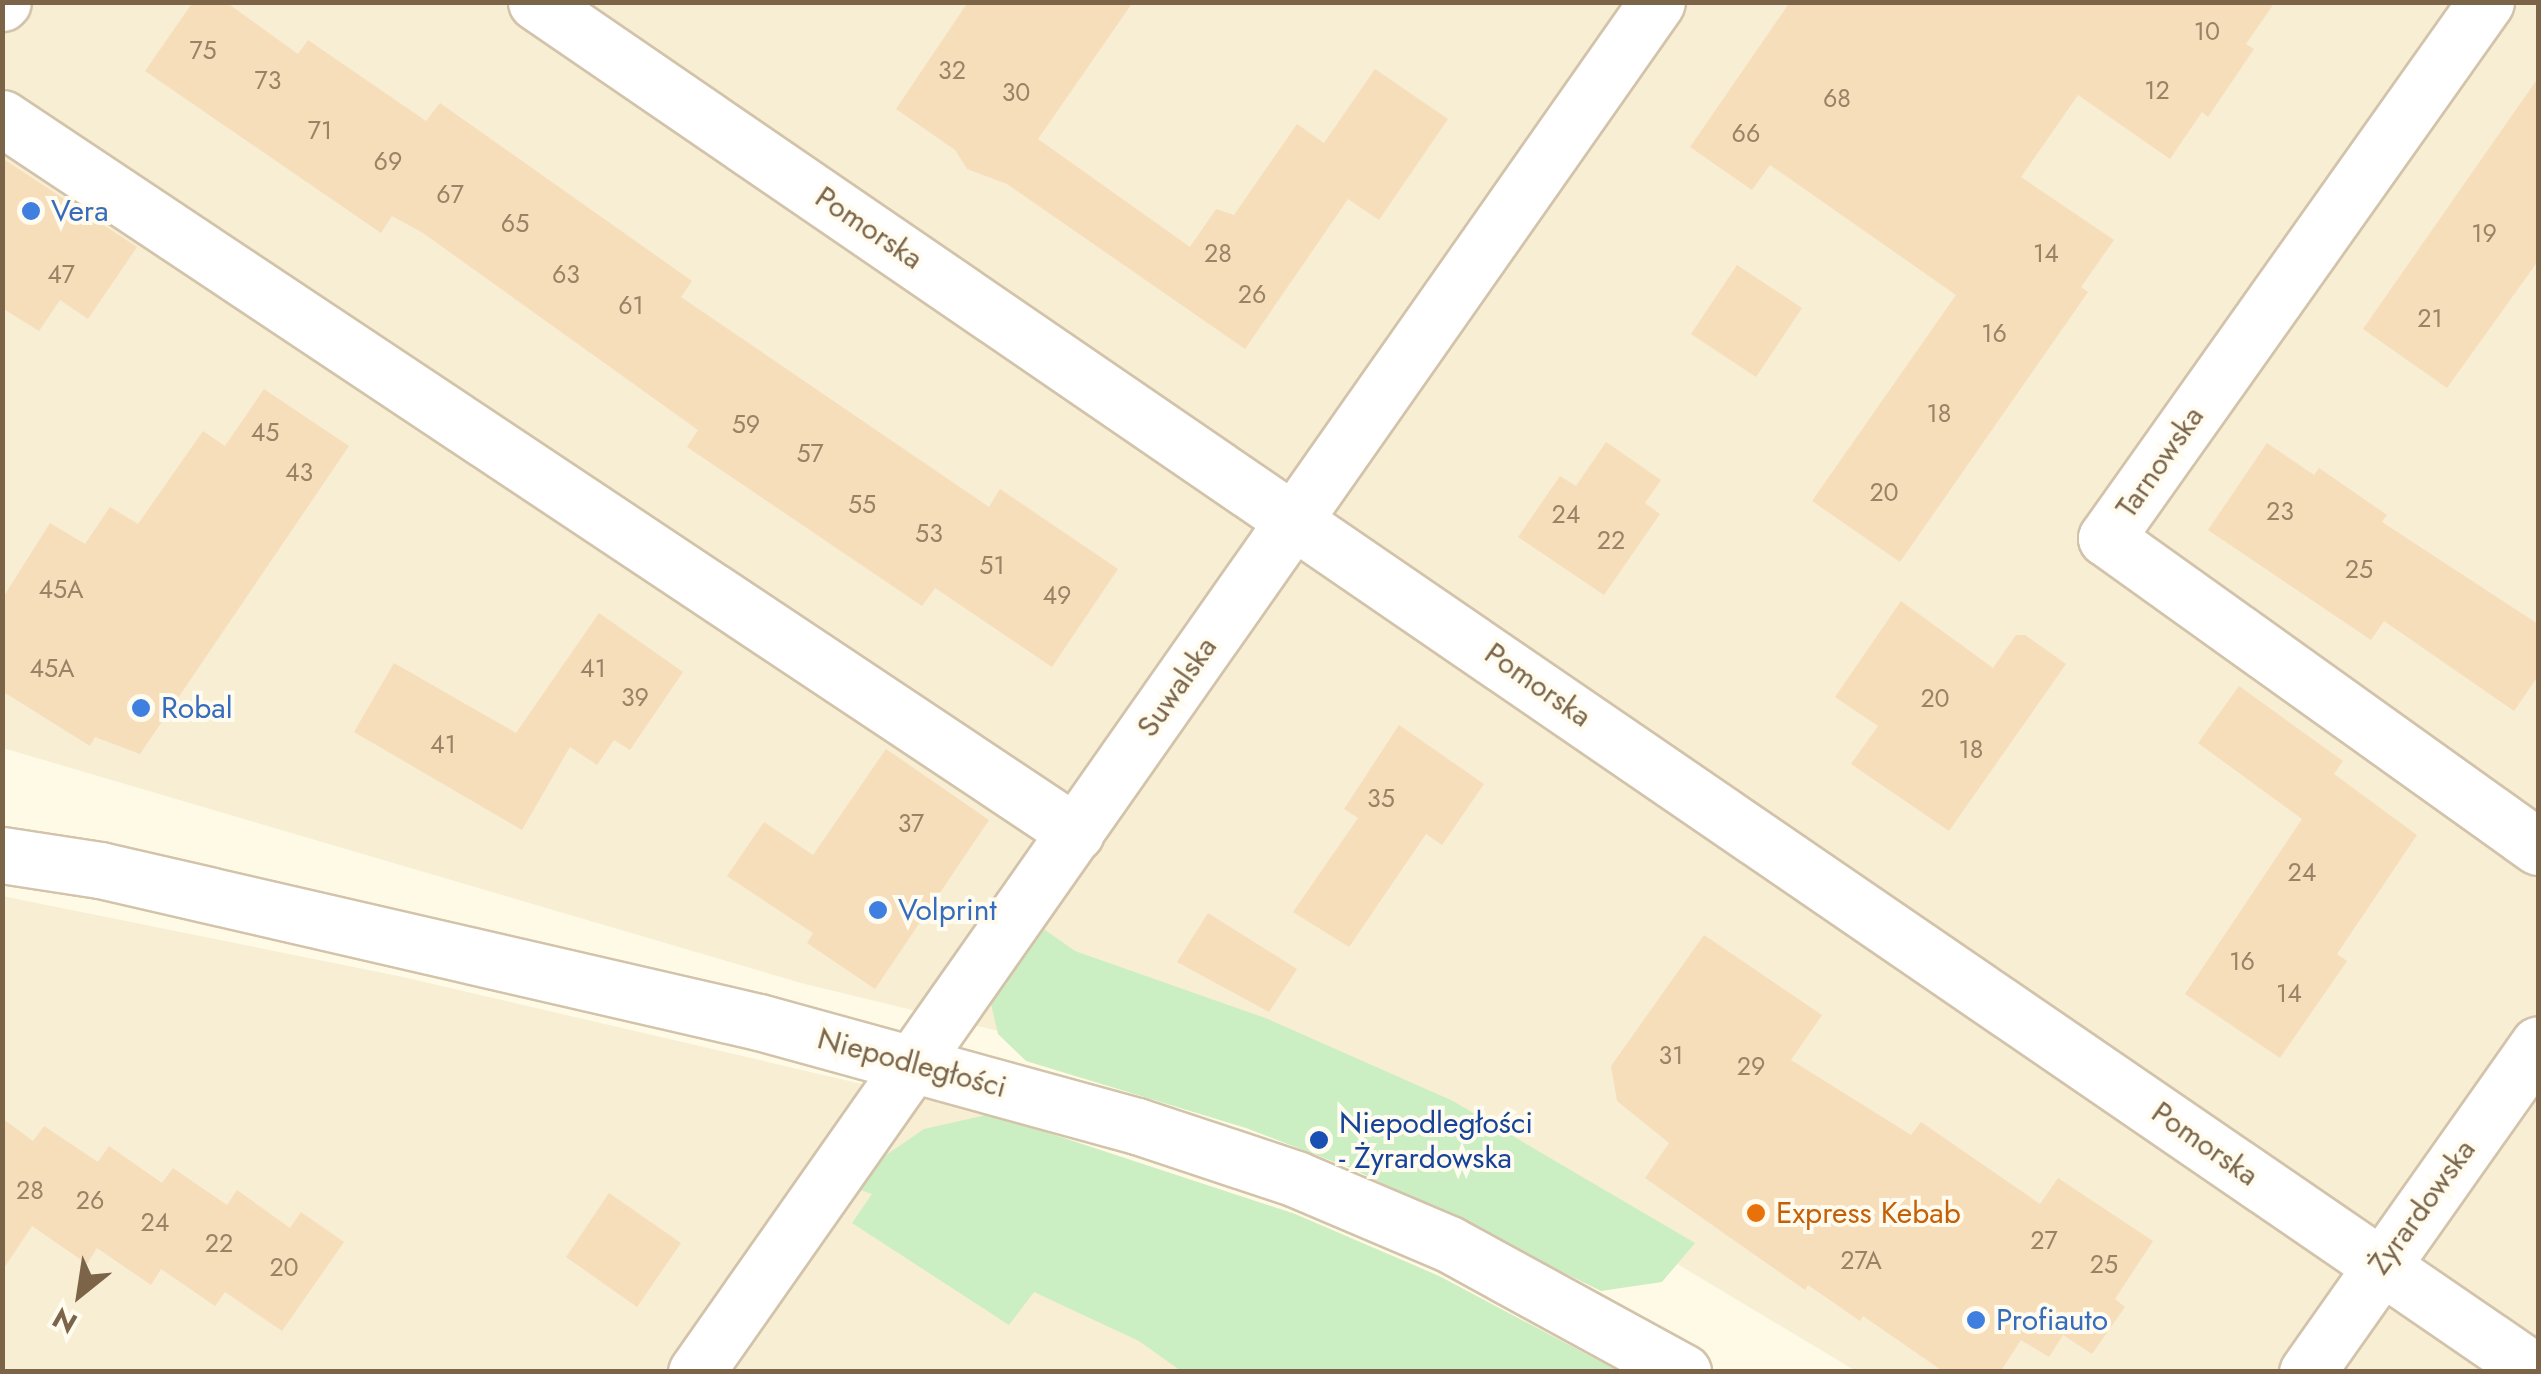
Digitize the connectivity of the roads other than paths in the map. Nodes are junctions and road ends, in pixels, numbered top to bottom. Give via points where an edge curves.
1 (536, 2) edge
2 (1657, 2) edge
3 (2486, 2) edge
4 (2, 118) edge
5 (1295, 518) junction
6 (1076, 834) junction
7 (2, 836) edge
8 (2538, 847) edge
9 (2, 855) edge
10 (100, 870) junction
11 (2538, 1044) edge
12 (915, 1063) junction
13 (2380, 1265) junction
14 (696, 1372) edge
15 (1683, 1372) edge
16 (2307, 1372) edge
17 (2536, 1372) edge

1 - 5 street, Pomorska
2 - 5 street, Suwalska
3 - 8 street, Tarnowska via 2106,538
4 - 6 street
5 - 6 street, Suwalska
5 - 13 street, Pomorska
6 - 12 street, Suwalska
7 - 10 street, Niepodległości
9 - 10 street, Niepodległości
10 - 12 street, Niepodległości
11 - 13 street, Żyrardowska
12 - 14 street, Suwalska
12 - 15 street, Niepodległości via 1296,1178 1449,1244
13 - 16 street, Żyrardowska
13 - 17 street, Pomorska

